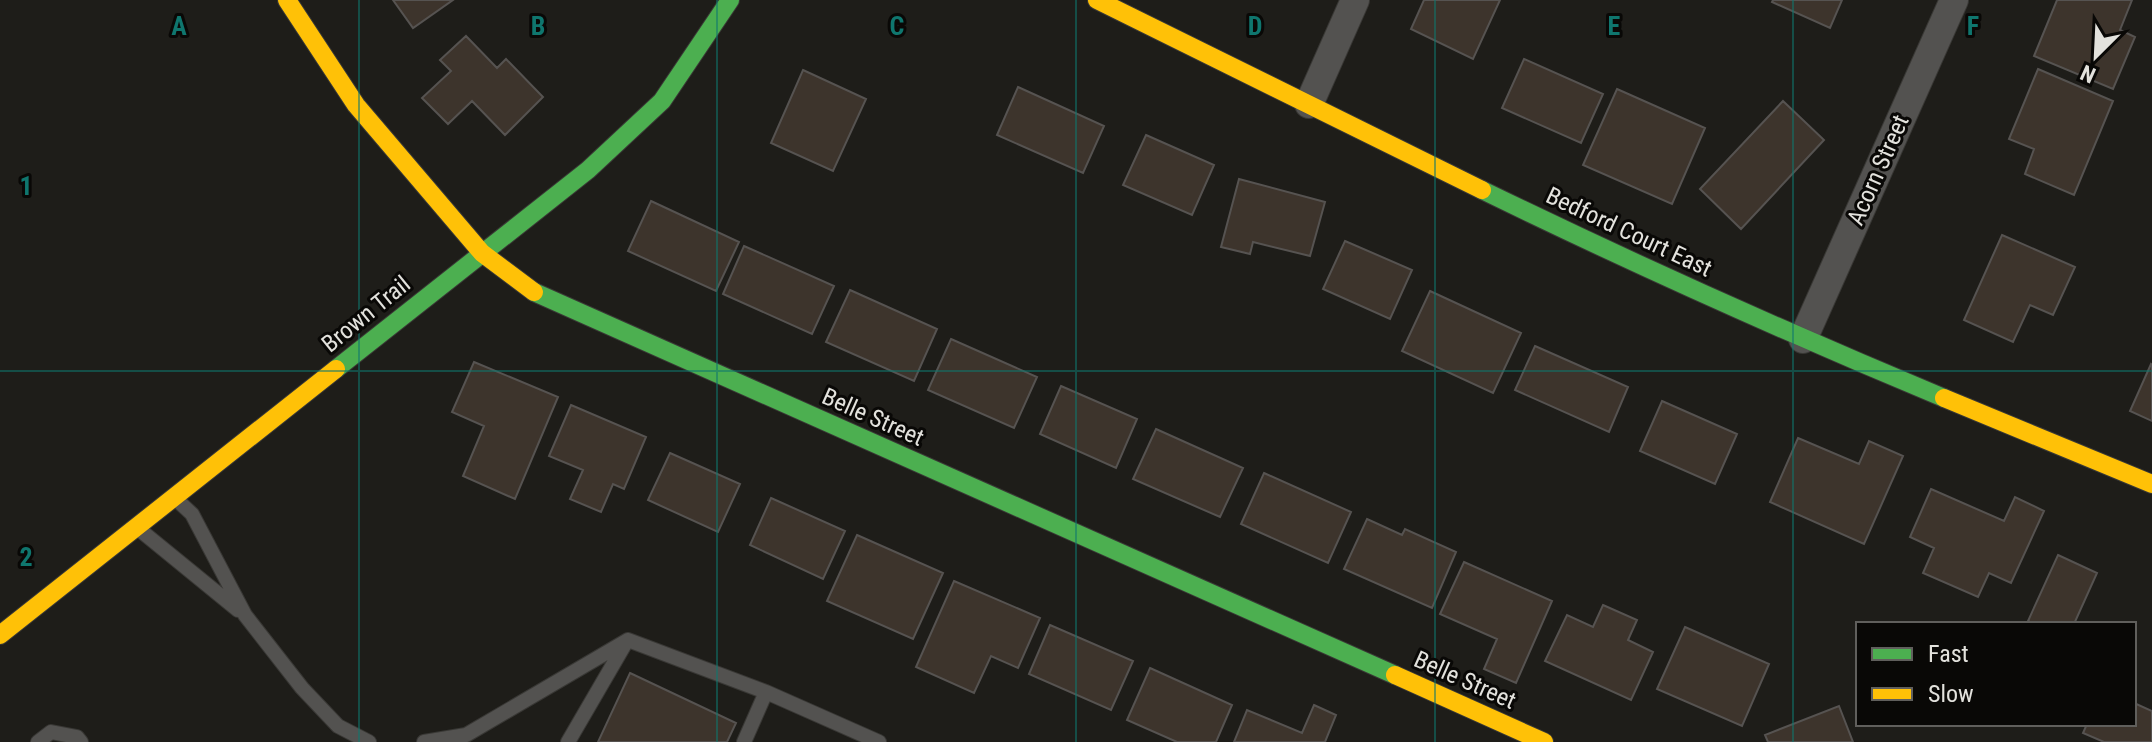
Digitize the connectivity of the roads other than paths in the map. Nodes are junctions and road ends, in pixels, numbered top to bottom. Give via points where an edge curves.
1 (287, 0) edge
2 (730, 0) edge
3 (1097, 0) edge
4 (1355, 0) edge
5 (1954, 0) edge
6 (1309, 104) junction
7 (482, 253) junction
8 (1803, 339) junction
9 (2152, 484) edge
10 (175, 497) junction
11 (137, 528) junction
12 (245, 615) junction
13 (0, 635) edge
14 (628, 640) junction
15 (766, 692) junction
16 (38, 742) edge
17 (81, 742) edge
18 (369, 742) edge
19 (424, 742) edge
20 (568, 742) edge
21 (744, 742) edge
22 (879, 742) edge
23 (1544, 742) edge

1 - 7 street, Belle Street via 356,105
2 - 7 street, Brown Trail via 662,101 588,170
3 - 6 street, Bedford Court East
4 - 6 street
5 - 8 street, Acorn Street
6 - 8 street, Bedford Court East via 1585,240
7 - 10 street, Brown Trail
7 - 23 street, Belle Street via 527,289
8 - 9 street, Bedford Court East
10 - 11 street, Brown Trail
10 - 12 lane via 192,514
11 - 12 lane
11 - 13 street, Brown Trail
12 - 18 lane via 338,726
14 - 15 lane
14 - 19 lane via 466,735
14 - 20 lane
15 - 21 lane
15 - 22 lane
16 - 17 lane via 51,732

